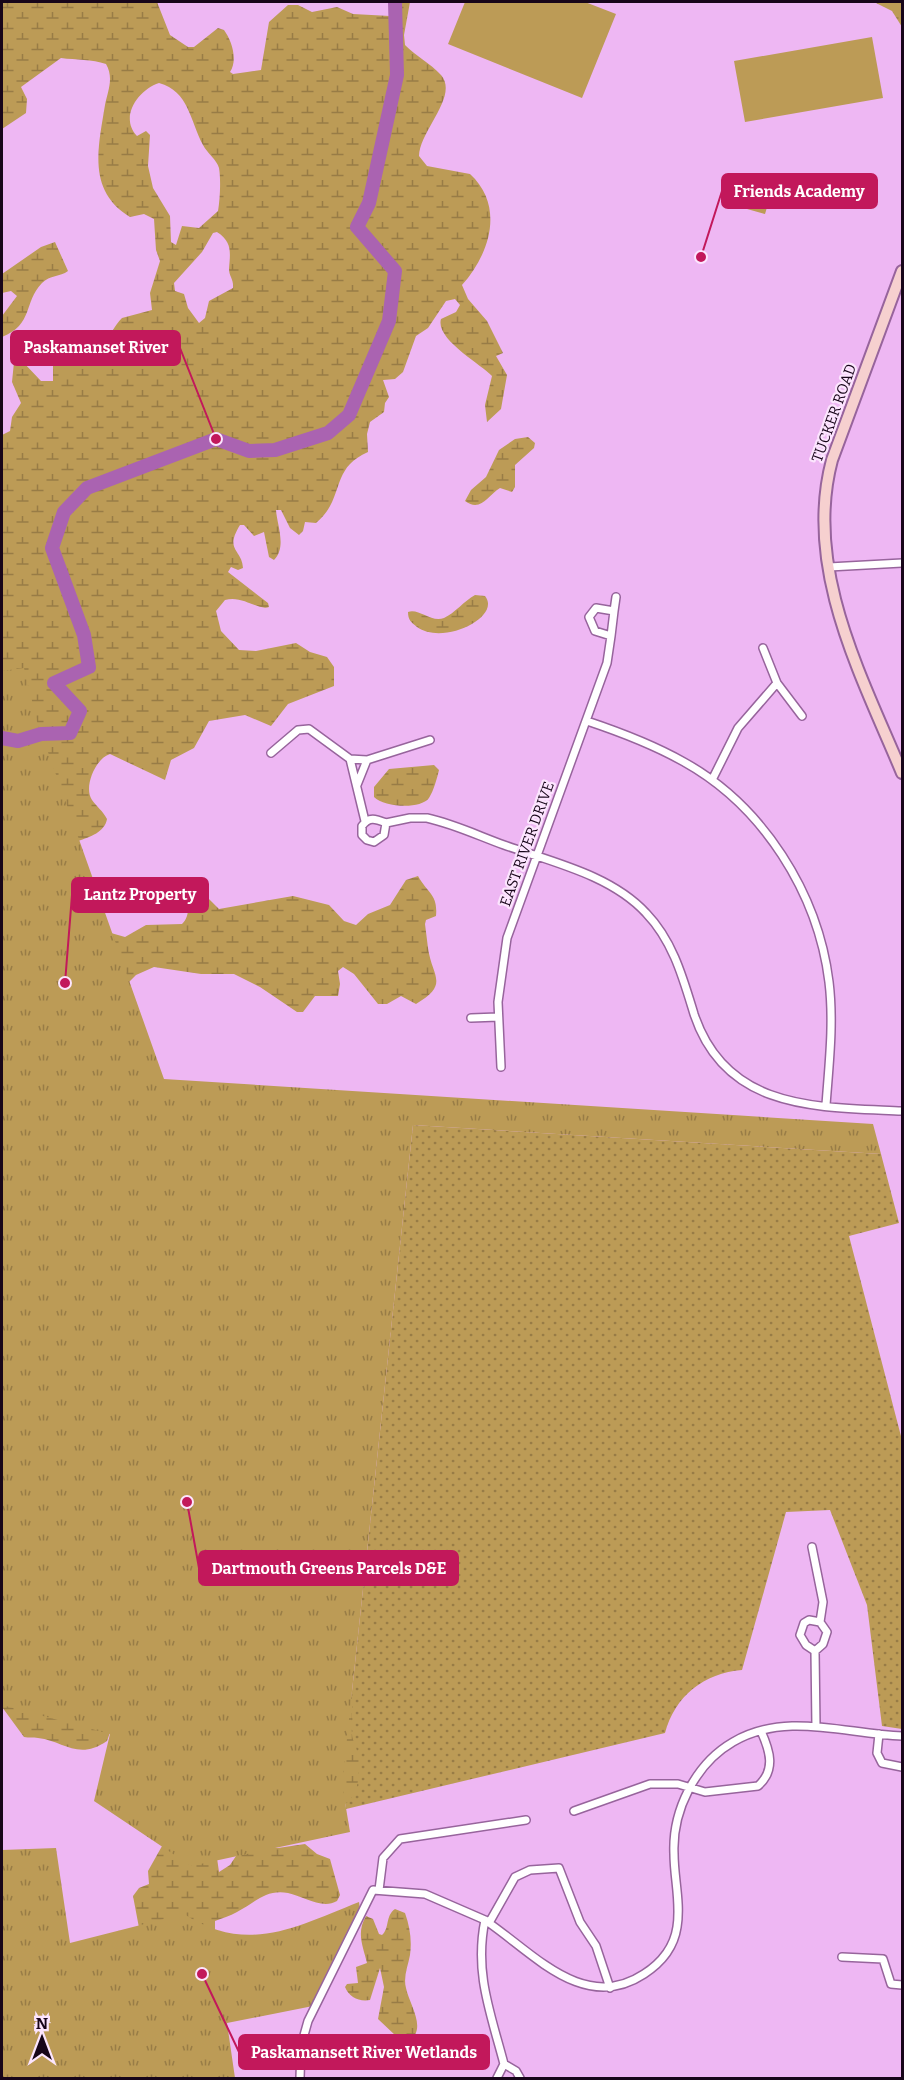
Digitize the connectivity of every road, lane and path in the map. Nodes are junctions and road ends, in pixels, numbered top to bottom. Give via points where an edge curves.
1 (903, 271) edge
2 (903, 563) edge
3 (830, 567) junction
4 (616, 597) dead end
5 (614, 611) junction
6 (611, 636) junction
7 (764, 648) dead end
8 (777, 683) junction
9 (802, 717) dead end
10 (587, 721) junction
11 (430, 740) dead end
12 (271, 753) dead end
13 (350, 759) junction
14 (367, 760) junction
15 (903, 773) edge
16 (712, 780) junction
17 (357, 785) junction
18 (365, 822) junction
19 (386, 823) junction
20 (537, 856) junction
21 (498, 1017) junction
22 (471, 1018) dead end
23 (501, 1067) dead end
24 (826, 1105) junction
25 (903, 1111) edge
26 (812, 1548) dead end
27 (820, 1622) junction
28 (815, 1651) junction
29 (816, 1727) junction
30 (761, 1731) junction
31 (879, 1734) junction
32 (903, 1736) edge
33 (903, 1767) edge
34 (691, 1786) junction
35 (574, 1811) dead end
36 (526, 1820) dead end
37 (376, 1890) junction
38 (487, 1922) junction
39 (842, 1957) dead end
40 (903, 1984) edge
41 (610, 1988) junction
42 (504, 2064) junction
43 (300, 2079) edge
44 (498, 2079) edge
45 (520, 2079) edge

1 - 3 main road, TUCKER ROAD via 829,470 825,523
2 - 3 street
3 - 15 main road, TUCKER ROAD via 849,645
4 - 5 street, EAST RIVER DRIVE
5 - 6 street, EAST RIVER DRIVE
5 - 6 street via 596,608 589,617 594,630
6 - 10 street, EAST RIVER DRIVE via 607,663
7 - 8 street
8 - 9 street
8 - 16 street via 738,728
10 - 16 street via 662,750
10 - 20 street, EAST RIVER DRIVE
11 - 14 street
12 - 13 street via 292,734 309,729
13 - 14 street
13 - 17 street
14 - 17 street
16 - 24 street via 748,811 774,844 800,887 820,937 831,1005
17 - 18 street
18 - 19 street via 374,818
18 - 19 street via 362,835 372,842 383,836
19 - 20 street via 427,818
20 - 21 street, EAST RIVER DRIVE via 507,938
20 - 24 street via 616,889 647,913 674,955 706,1043 733,1075 775,1098
21 - 22 street
21 - 23 street, EAST RIVER DRIVE
24 - 25 street
26 - 27 street via 822,1588
27 - 28 street via 826,1639
27 - 28 street via 809,1620 801,1630 801,1640
28 - 29 street
29 - 30 street via 786,1725
29 - 31 street
30 - 34 street via 732,1742
30 - 34 street via 770,1764 758,1786 705,1792
31 - 32 street
31 - 33 street via 877,1753 882,1763
34 - 35 street via 650,1784
34 - 41 street via 678,1815 674,1842 678,1907 675,1936 654,1967 633,1981
36 - 37 street via 400,1839 383,1858
37 - 38 street via 425,1894
37 - 43 street via 303,2032
38 - 41 street via 568,1979 591,1988
38 - 41 street via 515,1877 530,1870 559,1868 580,1922 596,1946
38 - 42 street via 479,1957
39 - 40 street via 883,1959 891,1984
42 - 44 street
42 - 45 street via 518,2073

